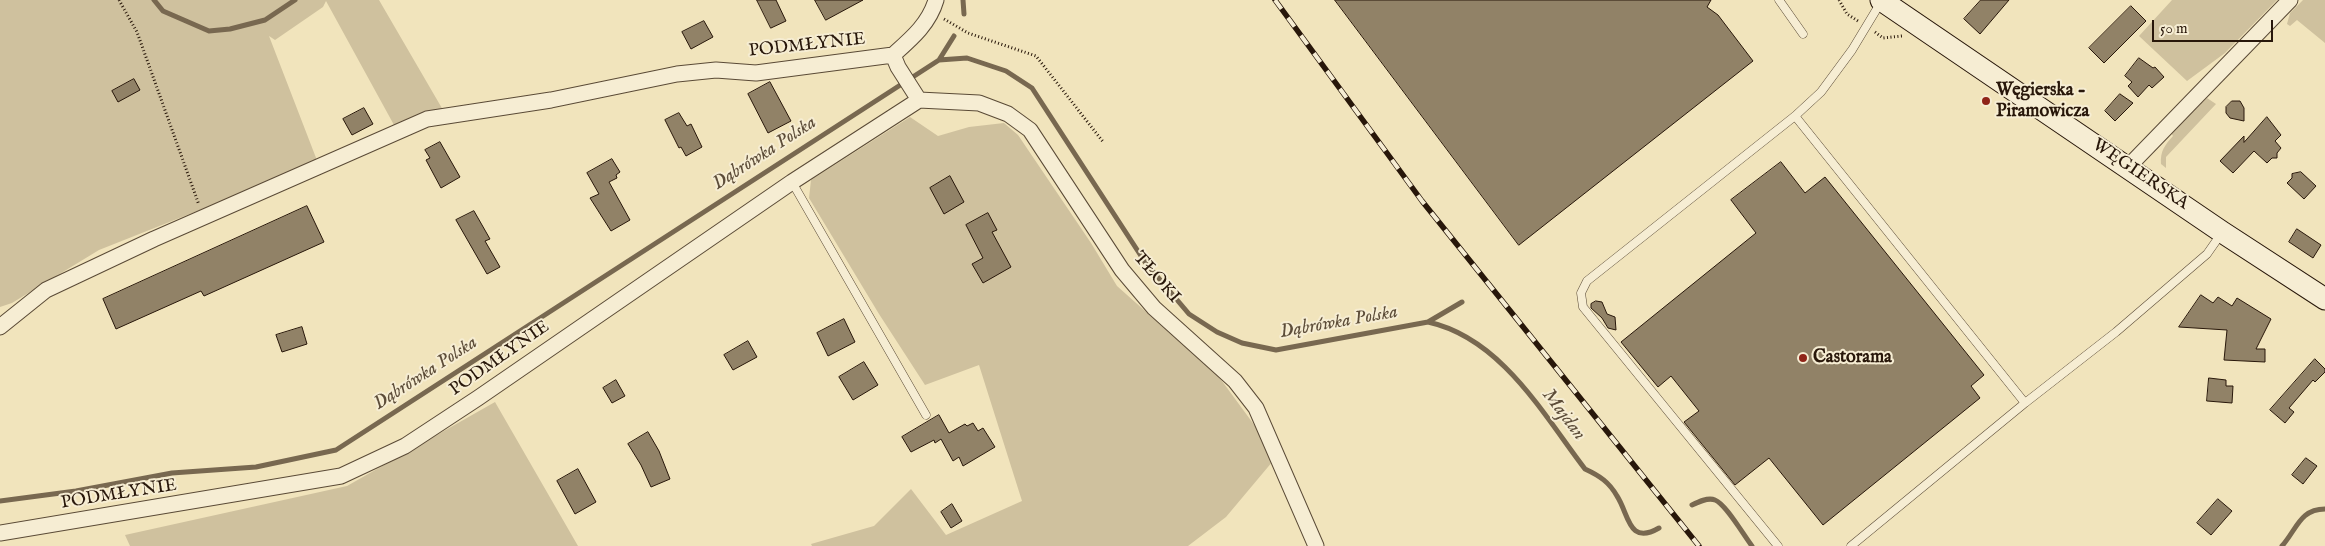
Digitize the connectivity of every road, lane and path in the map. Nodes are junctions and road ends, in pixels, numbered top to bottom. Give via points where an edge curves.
1 (119, 0) edge
2 (1779, 0) edge
3 (1881, 0) edge
4 (2290, 0) edge
5 (934, 6) edge
6 (1802, 34) dead end
7 (895, 61) junction
8 (916, 96) junction
9 (1795, 116) junction
10 (1104, 143) dead end
11 (2128, 167) junction
12 (792, 182) junction
13 (203, 217) junction
14 (2222, 232) junction
15 (2325, 299) edge
16 (0, 327) edge
17 (2025, 402) junction
18 (926, 415) dead end
19 (0, 533) edge
20 (1316, 546) edge
21 (1778, 546) edge
22 (1851, 546) edge

1 - 13 path via 137,32
2 - 6 lane
3 - 9 lane via 1852,50 1821,92
3 - 11 main road, WĘGIERSKA
4 - 11 street
5 - 7 street
5 - 10 path via 968,33 1036,56
7 - 8 street
7 - 13 street, PODMŁYNIE via 756,73 716,70 676,74 551,100 427,119
8 - 12 street, PODMŁYNIE
8 - 20 street, TŁOKI via 978,103 1008,114 1030,130 1122,270 1154,308 1235,381 1256,408
9 - 17 lane
9 - 21 lane via 1587,281 1581,293 1583,307
11 - 14 main road, WĘGIERSKA
12 - 18 lane
12 - 19 street, PODMŁYNIE via 405,446 341,476
13 - 16 street, PODMŁYNIE via 46,290
14 - 15 main road, WĘGIERSKA
14 - 17 lane via 2207,254 2116,332
17 - 22 lane

